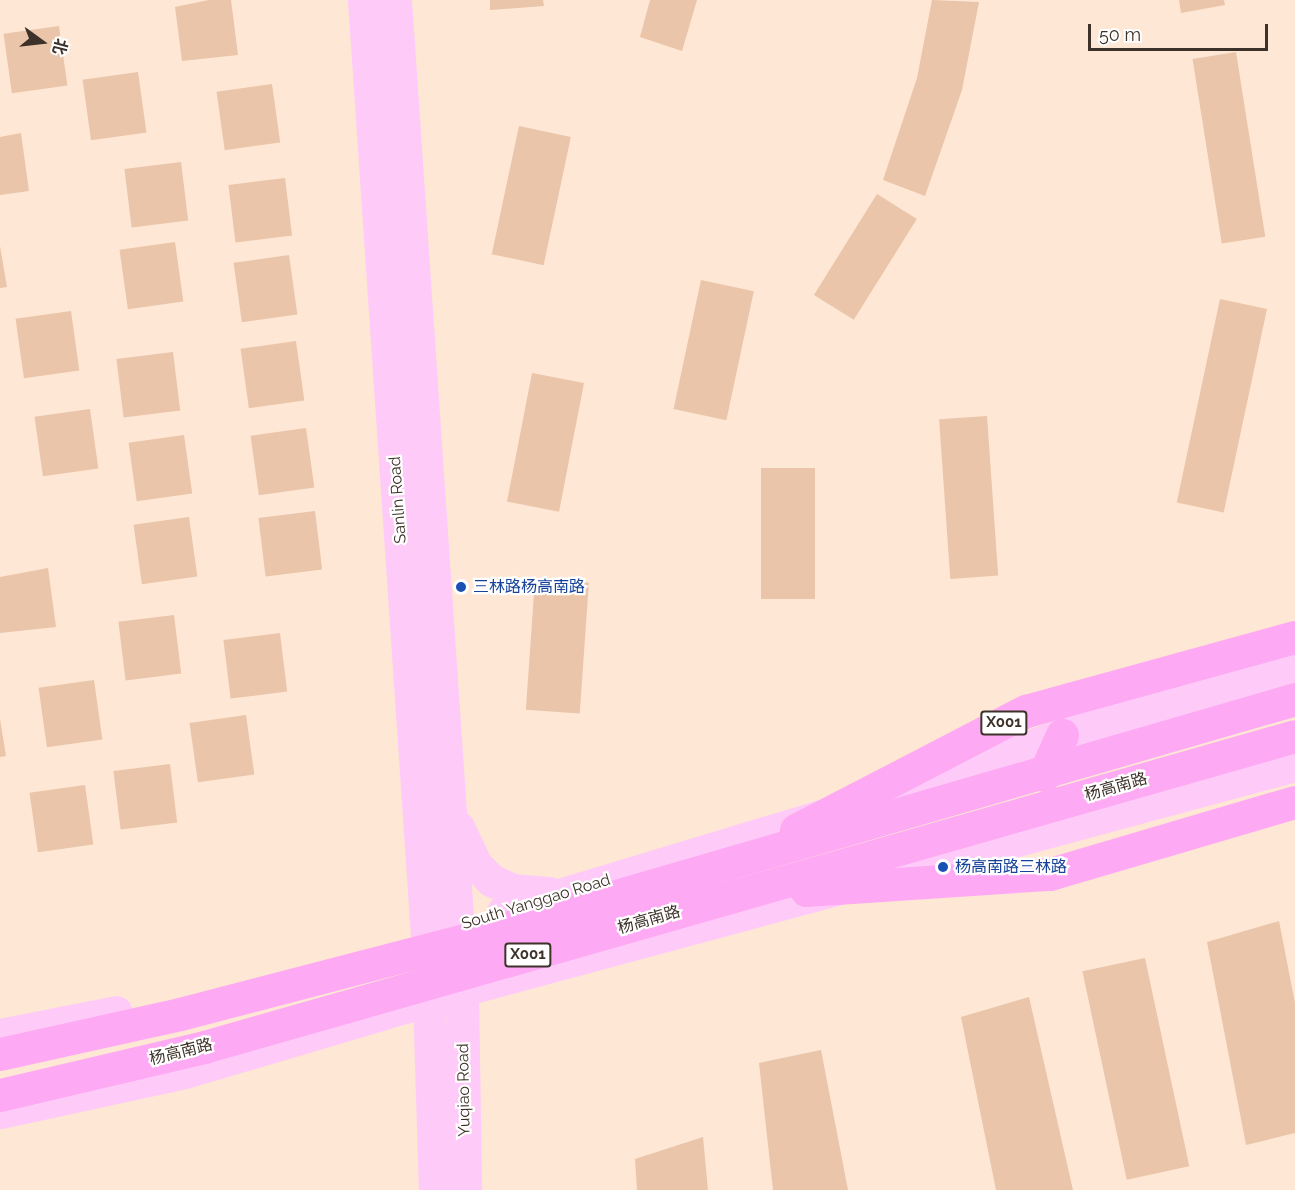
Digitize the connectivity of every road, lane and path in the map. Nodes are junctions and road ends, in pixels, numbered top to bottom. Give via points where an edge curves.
1 (364, 0) edge
2 (395, 0) edge
3 (1295, 636) edge
4 (1295, 668) edge
5 (1295, 699) edge
6 (1062, 735) junction
7 (1295, 736) edge
8 (1295, 765) edge
9 (449, 787) junction
10 (1048, 790) junction
11 (1295, 802) edge
12 (733, 862) junction
13 (573, 891) junction
14 (741, 894) junction
15 (458, 926) junction
16 (427, 937) junction
17 (462, 990) junction
18 (431, 1000) junction
19 (365, 1019) junction
20 (11, 1043) edge
21 (0, 1095) edge
22 (41, 1095) junction
23 (433, 1096) junction
24 (0, 1102) edge
25 (0, 1112) edge
26 (435, 1190) edge
27 (465, 1190) edge

1 - 16 main road, Sanlin Road
2 - 9 main road, Sanlin Road
3 - 12 highway, X001 via 1026,711
4 - 6 main road, X001
5 - 10 highway, 杨高南路 / X001
6 - 10 highway
6 - 13 main road, South Yanggao Road / X001 via 912,788
7 - 10 highway, 杨高南路 / X001
8 - 17 main road, X001
9 - 13 main road via 465,844 490,880 534,894
9 - 15 main road, Sanlin Road
10 - 12 highway, 杨高南路 / X001
10 - 14 highway, 杨高南路 / X001
11 - 14 highway, X001 via 1050,874
12 - 20 highway, 杨高南路 / X001 via 460,941 180,1014
13 - 15 main road, South Yanggao Road / X001
14 - 22 highway, 杨高南路 / X001
15 - 16 main road, South Yanggao Road
15 - 17 main road, Sanlin Road
16 - 18 main road, Sanlin Road
16 - 20 main road, South Yanggao Road
17 - 18 main road
17 - 27 main road, Yuqiao Road
18 - 19 main road
18 - 23 main road, Yuqiao Road
19 - 22 main road, X001 via 185,1072
19 - 23 main road via 393,1021 404,1029 419,1051
20 - 22 main road
21 - 22 highway, 杨高南路 / X001
22 - 24 highway
22 - 25 main road, X001
23 - 26 main road, Yuqiao Road

